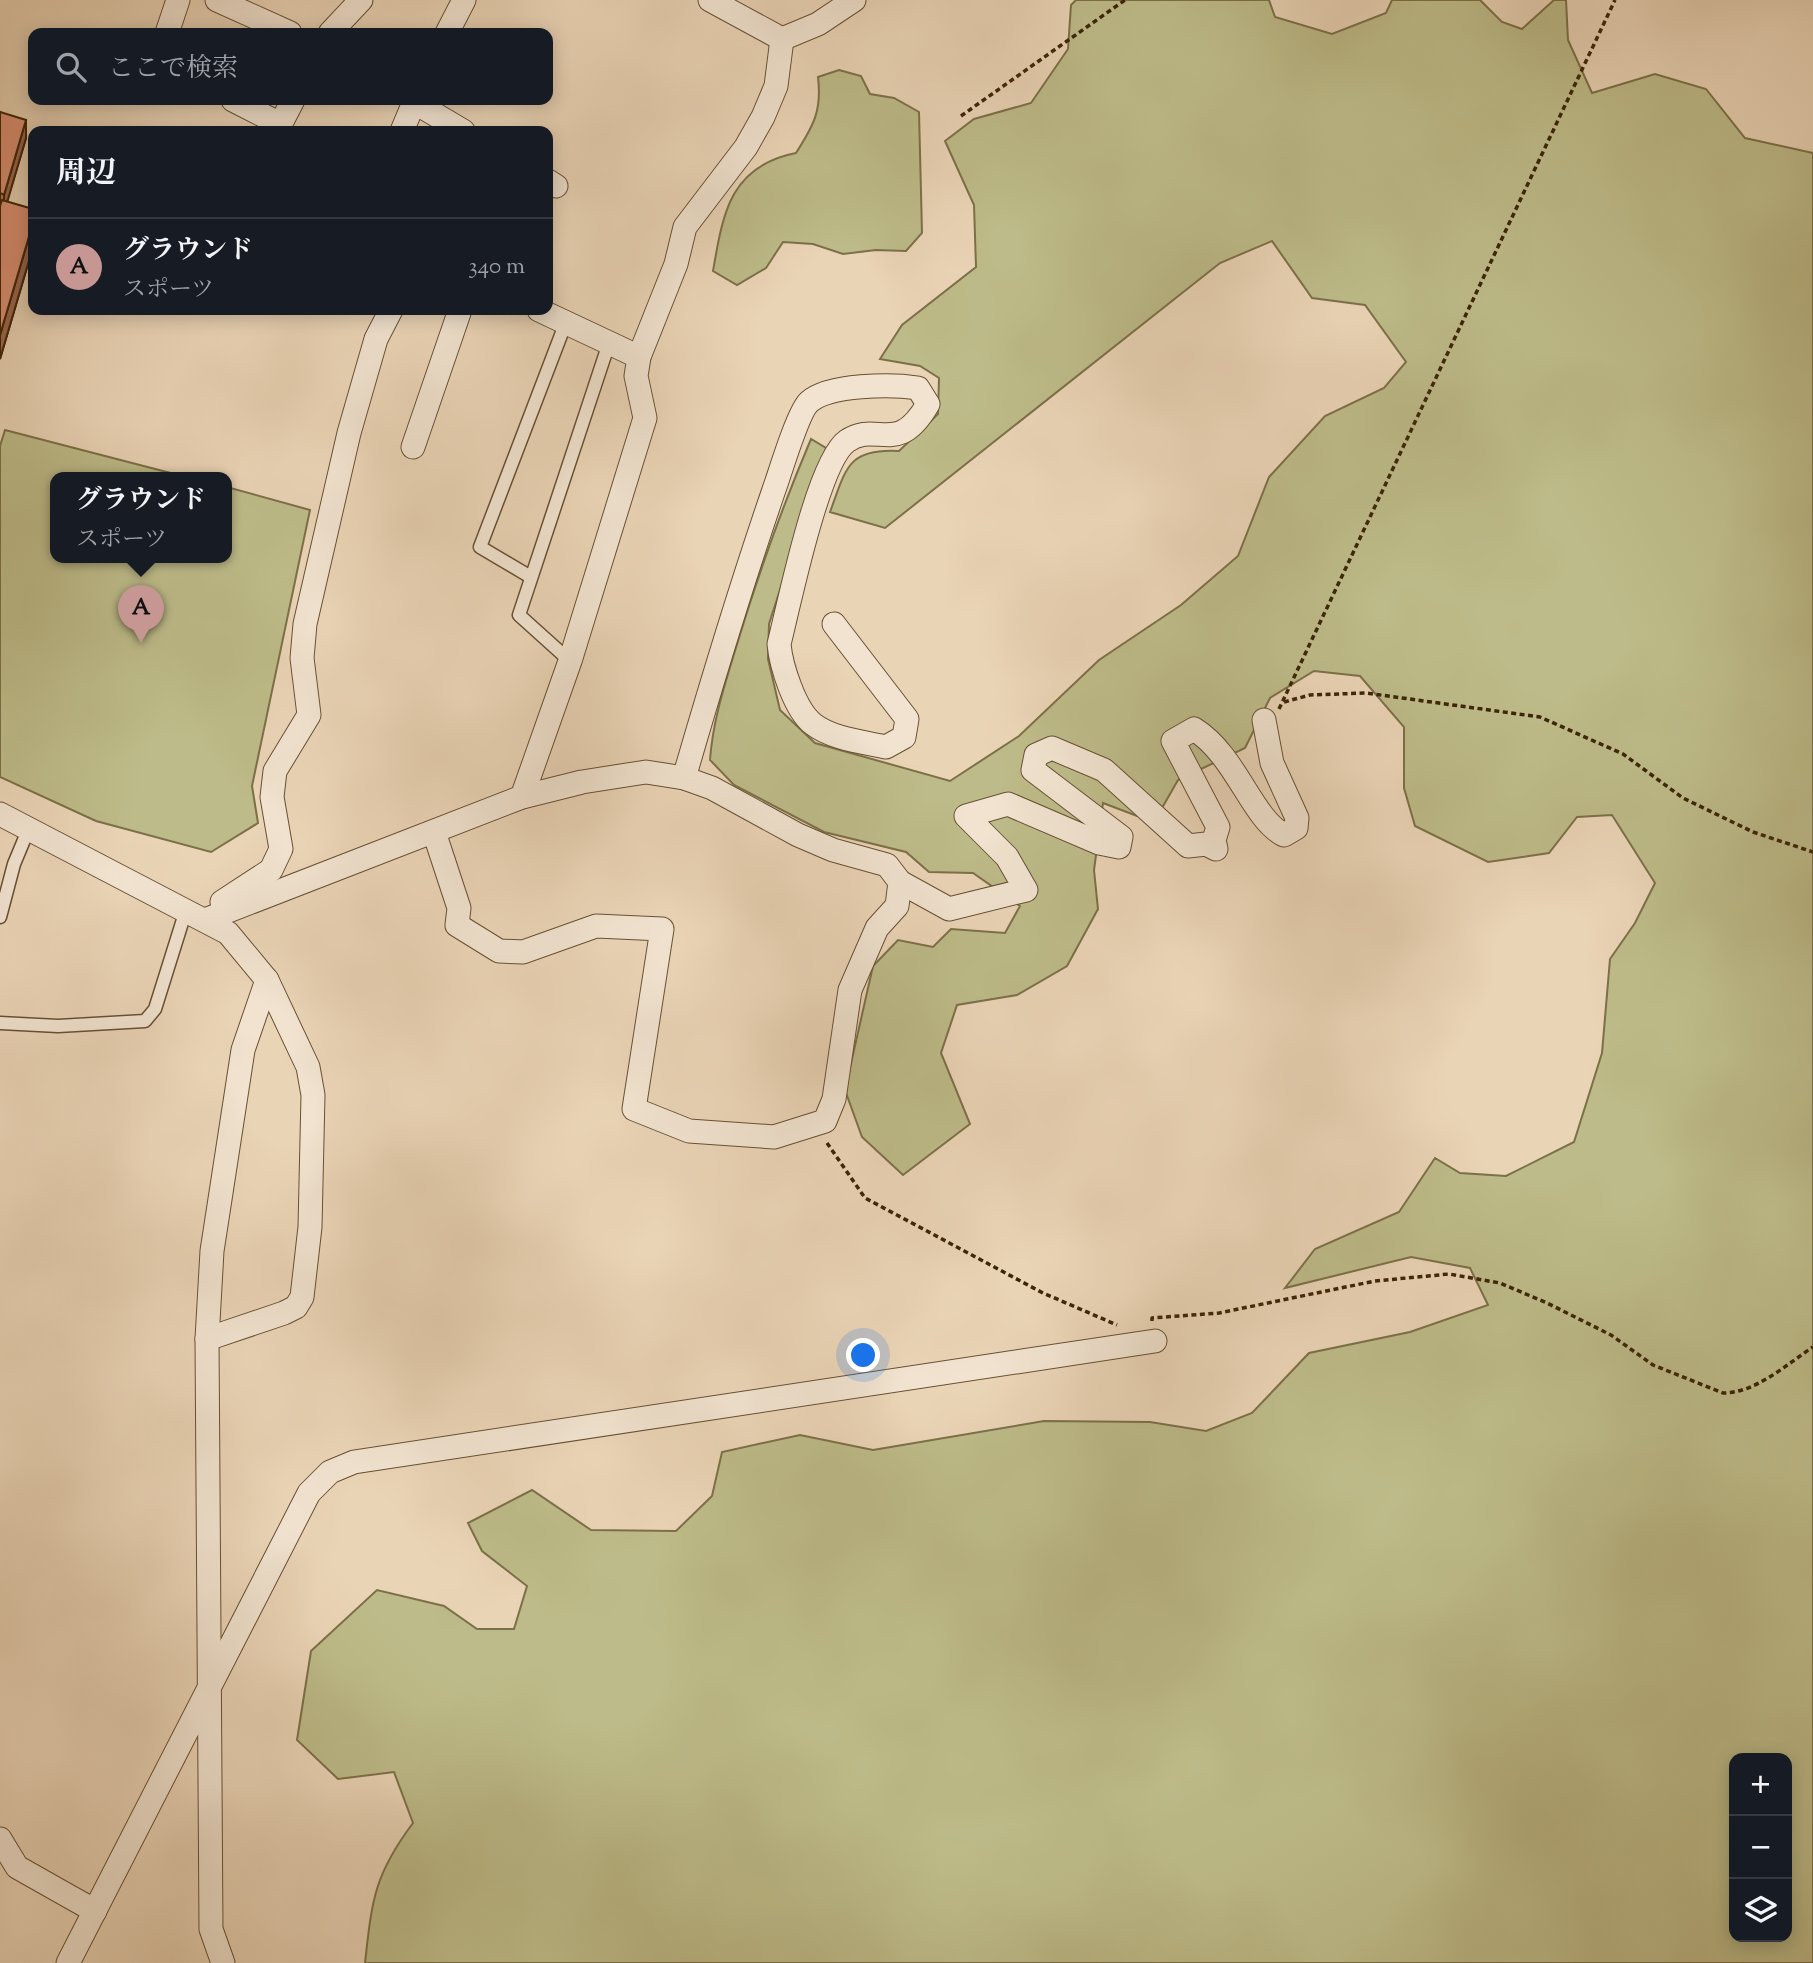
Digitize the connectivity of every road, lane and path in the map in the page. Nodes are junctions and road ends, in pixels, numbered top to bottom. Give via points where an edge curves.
1 (178, 0) edge
2 (217, 0) edge
3 (361, 0) edge
4 (464, 0) edge
5 (710, 0) edge
6 (854, 0) edge
7 (1125, 0) edge
8 (1615, 0) edge
9 (169, 28) edge
10 (279, 28) edge
11 (335, 28) edge
12 (450, 28) edge
13 (782, 39) junction
14 (241, 105) edge
15 (290, 105) edge
16 (412, 105) edge
17 (421, 105) edge
18 (961, 116) dead end
19 (276, 126) edge
20 (280, 126) edge
21 (404, 126) edge
22 (455, 126) edge
23 (388, 315) edge
24 (458, 315) edge
25 (550, 315) edge
26 (566, 322) junction
27 (609, 342) junction
28 (639, 357) junction
29 (413, 447) dead end
30 (529, 576) junction
31 (834, 624) dead end
32 (570, 661) junction
33 (1283, 702) junction
34 (1266, 728) junction
35 (684, 778) junction
36 (522, 797) junction
37 (0, 814) edge
38 (29, 828) junction
39 (434, 832) junction
40 (1813, 852) edge
41 (900, 882) junction
42 (201, 915) junction
43 (0, 917) edge
44 (267, 979) junction
45 (0, 1023) edge
46 (825, 1121) junction
47 (1117, 1325) dead end
48 (207, 1339) junction
49 (1155, 1341) joint
50 (1813, 1347) edge
51 (211, 1688) junction
52 (0, 1839) edge
53 (95, 1911) junction
54 (68, 1963) edge
55 (223, 1963) edge

1 - 9 street
2 - 10 street
3 - 11 street
4 - 12 street
5 - 13 street
6 - 13 street via 818,24
7 - 18 path
8 - 33 path
13 - 28 street via 776,86 763,117 685,228 676,264
14 - 19 street
15 - 20 street
16 - 21 street
17 - 22 street
23 - 42 street via 376,339 342,460 305,624 302,658 309,715 275,771 272,797 281,849 271,870
24 - 29 street
25 - 26 street
26 - 27 street
26 - 30 lane via 480,547
27 - 28 street
27 - 30 lane
28 - 32 street via 636,376 645,418
30 - 32 lane via 519,615
31 - 35 street via 907,719 904,737 886,747 832,734 812,723 781,665 779,644 827,469 844,443 856,436 896,435 917,422 928,404 918,387 890,384 822,394 807,403 725,633
32 - 36 street
33 - 34 path
33 - 34 path
33 - 40 path via 1310,695 1366,693 1540,717 1623,754 1683,798 1753,832
34 - 41 street via 1272,763 1297,818 1296,828 1284,835 1273,829 1230,763 1194,729 1173,741 1218,827 1216,849 1206,844 1188,846 1104,769 1052,748 1036,755 1033,770 1121,837 1119,848 1099,844 1008,804 966,816 1007,857 1026,890 949,909
35 - 36 street via 646,772
35 - 41 street via 712,788 797,835 887,865
36 - 39 street
37 - 38 street
38 - 42 street
38 - 43 lane
39 - 42 street via 224,914
39 - 46 street via 458,908 457,925 499,951 523,952 596,926 662,929 634,1110 689,1131 774,1137
41 - 46 street via 897,906 877,928 850,990 834,1098
42 - 44 street via 228,933
42 - 45 lane via 145,1021 58,1026
44 - 48 street via 241,1063 212,1251
44 - 48 street via 308,1067 313,1095 310,1227 302,1297 284,1313
46 - 47 path via 827,1143 866,1198 1043,1293
48 - 51 street
49 - 50 path via 1152,1318 1219,1313 1375,1281 1449,1274 1500,1283 1547,1303 1611,1335 1653,1365 1723,1393 1735,1393 1762,1381
49 - 51 street via 354,1462 330,1472 309,1493
51 - 53 street
51 - 55 street via 211,1929
52 - 53 street via 17,1867
53 - 54 street

